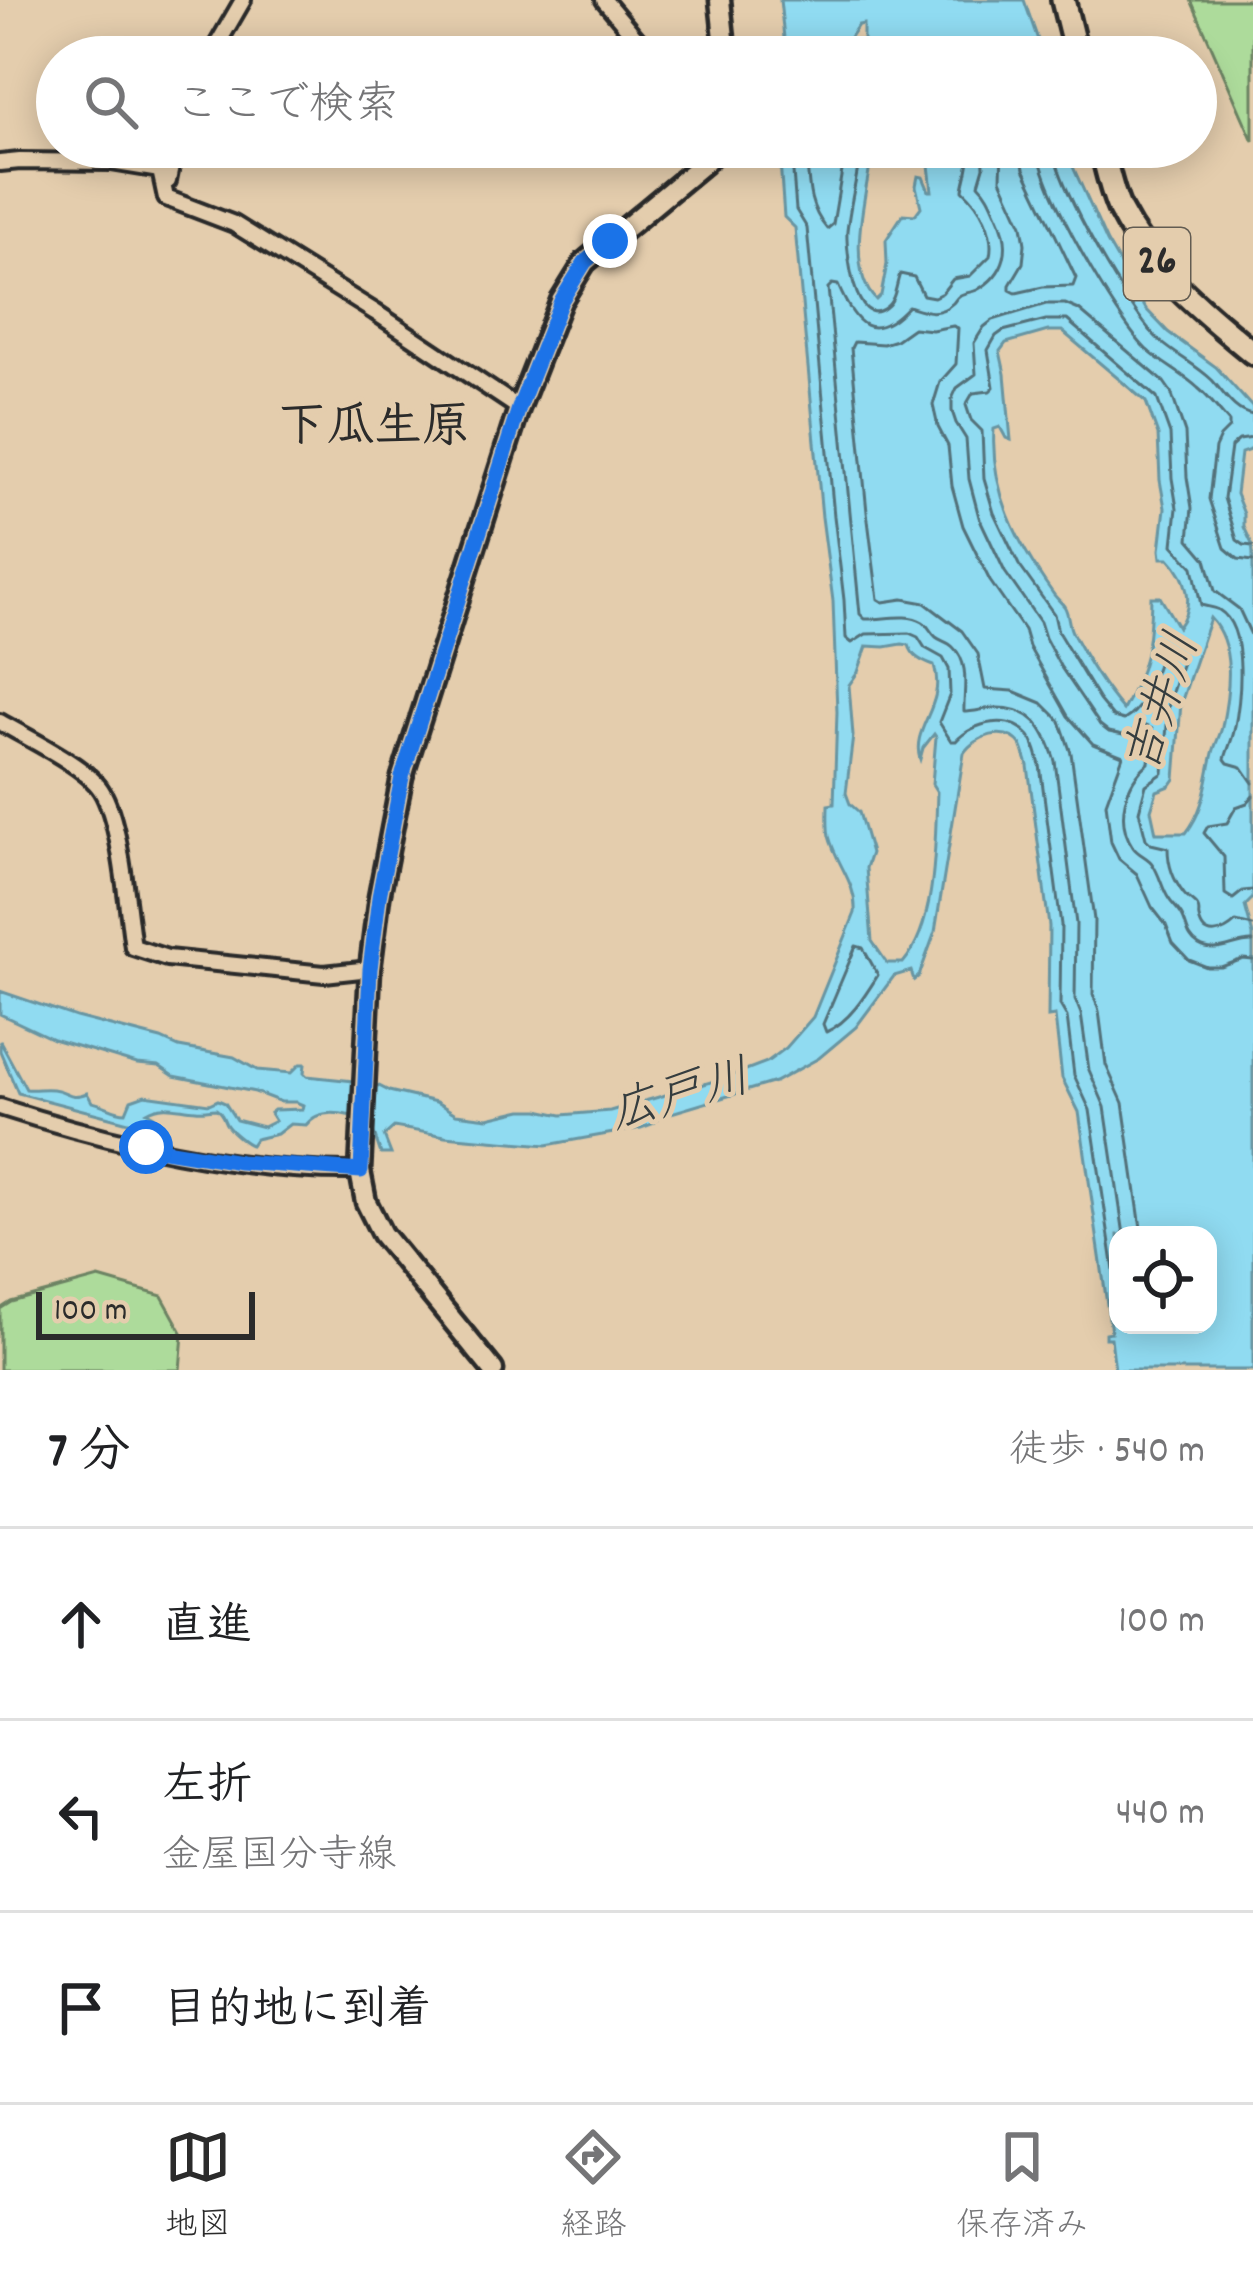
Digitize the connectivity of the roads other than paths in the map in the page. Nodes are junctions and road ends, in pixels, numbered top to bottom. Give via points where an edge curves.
1 (243, 0) edge
2 (604, 0) edge
3 (720, 0) edge
4 (1063, 0) edge
5 (222, 36) edge
6 (634, 36) edge
7 (724, 36) edge
8 (1072, 36) edge
9 (36, 160) edge
10 (0, 163) edge
11 (148, 168) edge
12 (171, 168) edge
13 (698, 168) edge
14 (1108, 168) edge
15 (166, 198) junction
16 (1253, 353) edge
17 (519, 408) junction
18 (0, 722) edge
19 (370, 969) junction
20 (0, 1107) edge
21 (361, 1165) junction
22 (493, 1370) edge

1 - 5 street
2 - 6 street
3 - 7 main road
4 - 8 main road
9 - 10 street
11 - 15 street via 160,170
12 - 15 street
13 - 17 main road via 585,262
14 - 16 main road, 26 via 1120,208 1154,261
15 - 17 street via 234,224
17 - 19 main road via 402,777
18 - 19 street via 101,790 115,825 133,947 167,958 324,974
19 - 21 main road
20 - 21 street via 146,1147 240,1162
21 - 22 main road via 382,1234

